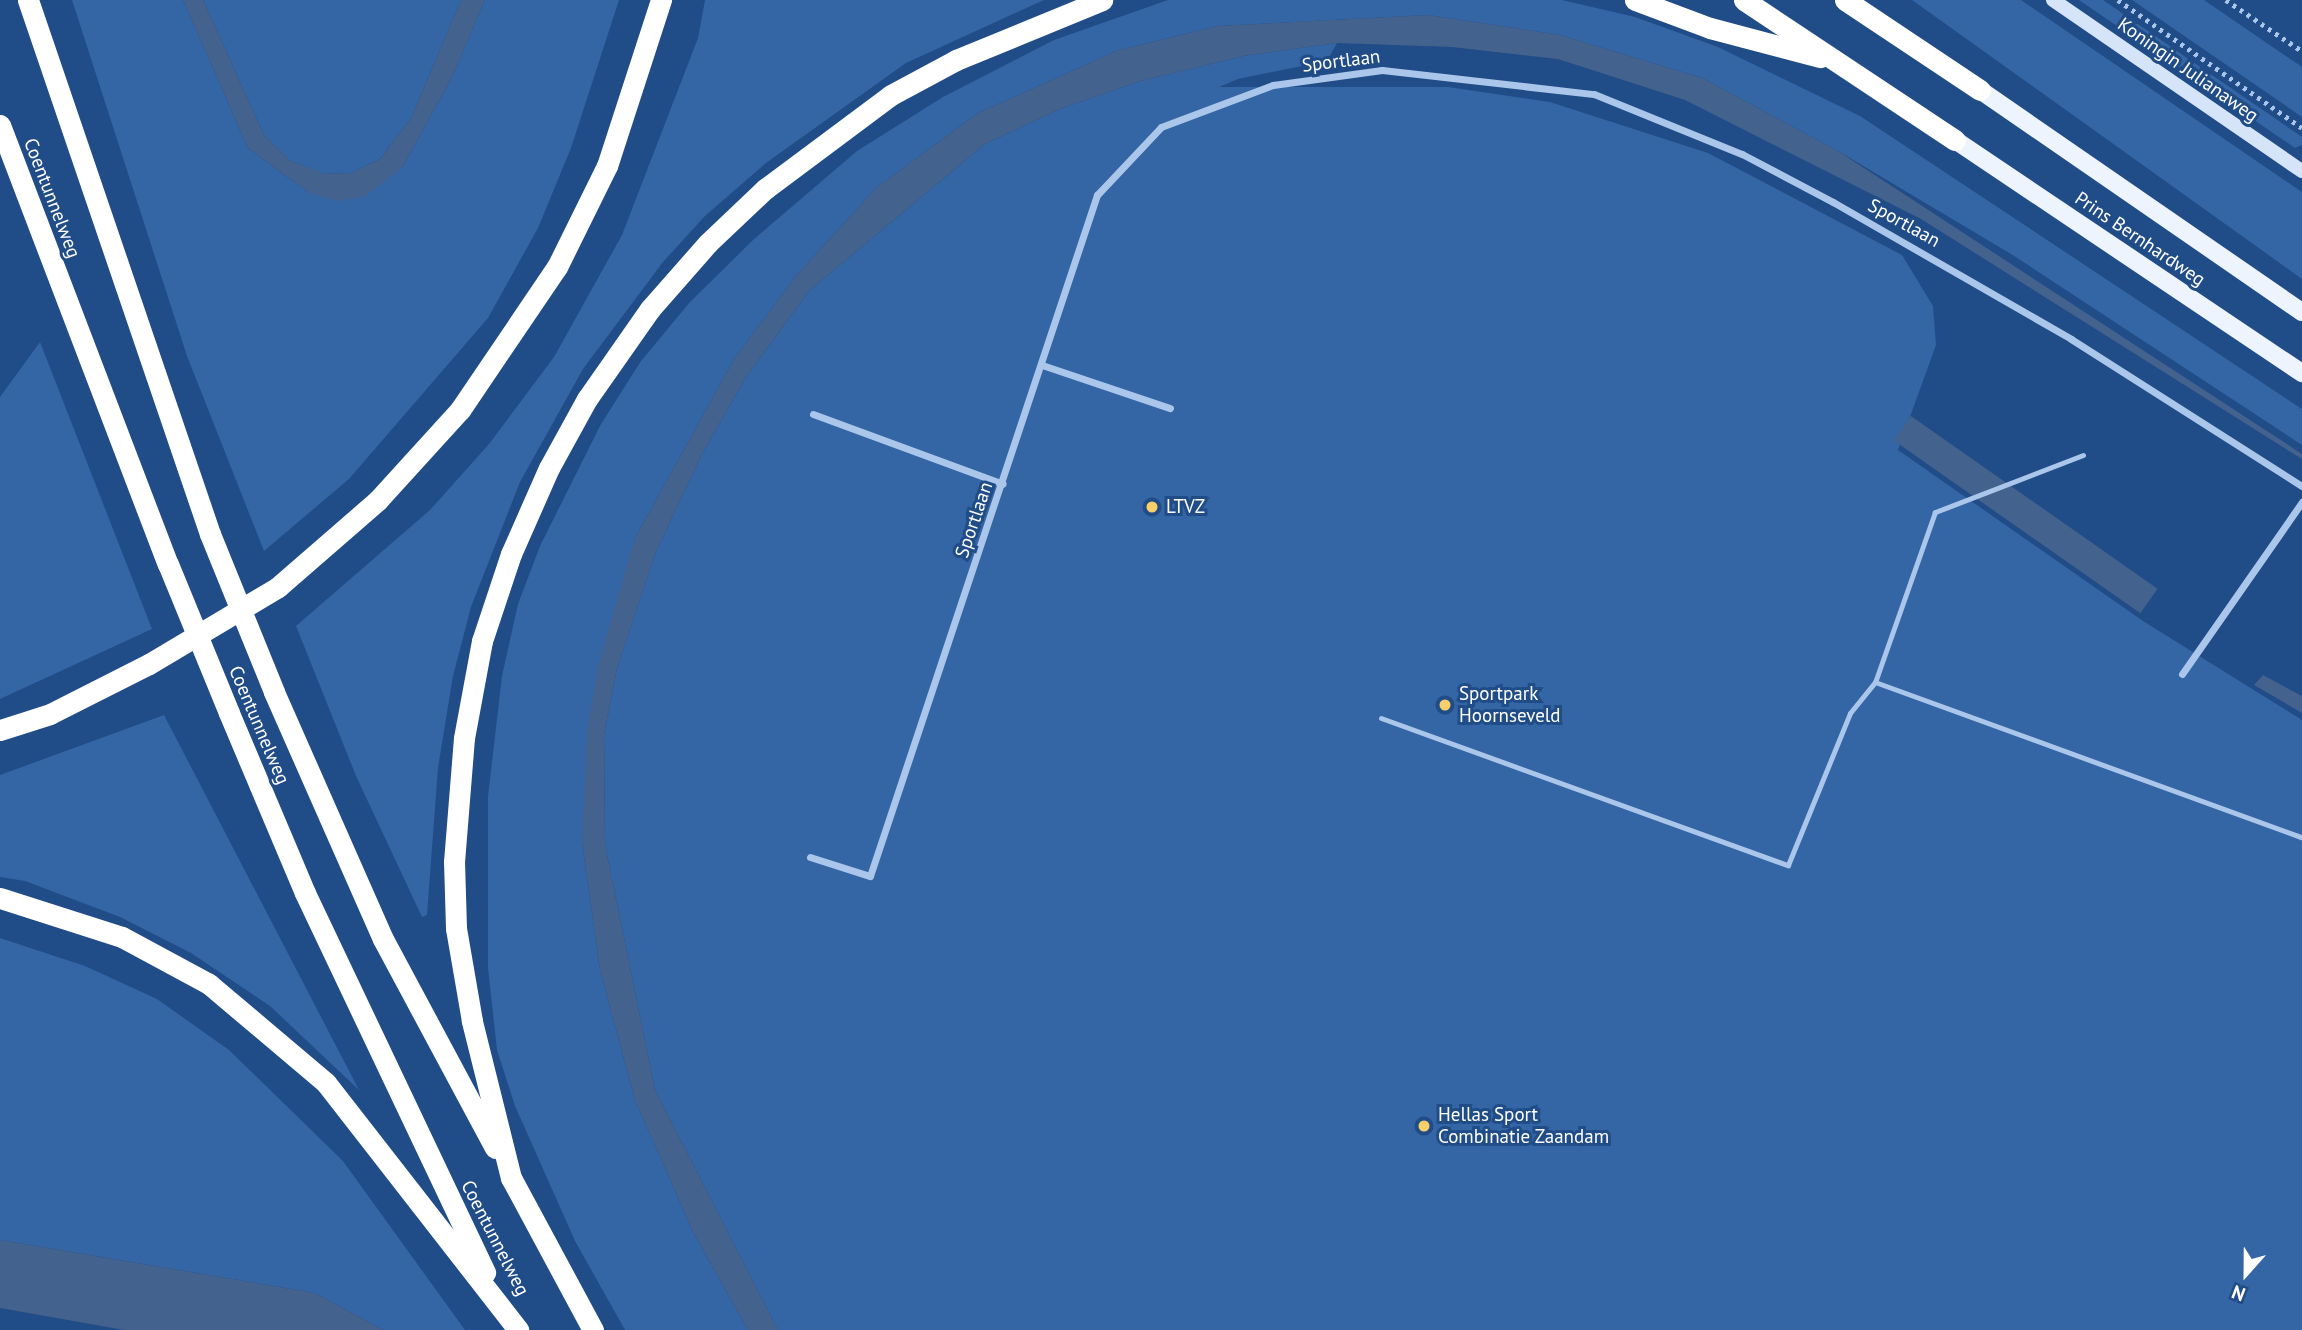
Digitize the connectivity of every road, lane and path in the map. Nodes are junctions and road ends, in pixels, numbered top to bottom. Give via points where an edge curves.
1 (28, 0) edge
2 (661, 0) edge
3 (1102, 0) edge
4 (1635, 0) edge
5 (1744, 0) edge
6 (1845, 0) edge
7 (2053, 0) edge
8 (2118, 0) edge
9 (2226, 0) edge
10 (2302, 51) edge
11 (1839, 62) junction
12 (1980, 90) joint
13 (0, 125) edge
14 (2302, 128) edge
15 (1955, 140) joint
16 (2302, 172) edge
17 (2302, 312) edge
18 (1042, 365) junction
19 (2302, 373) edge
20 (1170, 408) dead end
21 (813, 414) dead end
22 (2083, 455) dead end
23 (1003, 484) junction
24 (2302, 485) edge
25 (2302, 502) edge
26 (2182, 674) dead end
27 (1875, 682) junction
28 (1381, 718) dead end
29 (0, 730) edge
30 (2302, 836) edge
31 (810, 857) dead end
32 (0, 898) edge
33 (511, 1178) junction
34 (462, 1246) junction
35 (517, 1328) edge
36 (593, 1330) edge

1 - 33 highway, Coentunnelweg, bridge via 210,534 274,692 383,939
2 - 29 highway via 633,93 596,188 557,267 460,410 378,500 278,587 149,664 50,714
3 - 33 highway via 956,60 891,95 765,189 708,243 650,309 587,399 549,468 511,555 482,641 464,738 456,816 456,928 472,1021
4 - 11 highway via 1710,28
5 - 11 highway
6 - 12 highway
7 - 16 main road, Koningin Julianaweg
8 - 14 path, Koningin Julianaweg
9 - 10 path
11 - 15 highway
12 - 17 main road, Prins Bernhardweg
13 - 34 highway, Coentunnelweg, bridge via 229,713
15 - 19 main road, Prins Bernhardweg
18 - 20 street
18 - 23 street, Sportlaan
18 - 24 street, Sportlaan via 1097,195 1161,127 1273,85 1382,70 1594,94 1742,154 1972,280
21 - 23 street
22 - 27 lane via 1936,512
23 - 31 street, Sportlaan via 870,876
25 - 26 street
27 - 28 lane via 1850,713 1788,864
27 - 30 lane
32 - 34 highway via 122,937 209,985 326,1083
33 - 36 highway
34 - 35 highway

